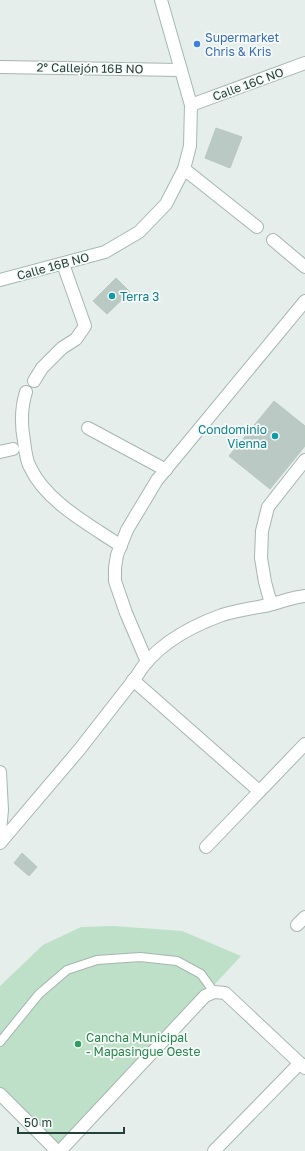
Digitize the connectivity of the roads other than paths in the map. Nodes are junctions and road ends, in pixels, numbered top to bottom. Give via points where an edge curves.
1 (161, 0) edge
2 (305, 63) edge
3 (0, 66) edge
4 (181, 70) junction
5 (190, 105) junction
6 (184, 169) junction
7 (256, 227) dead end
8 (273, 240) dead end
9 (63, 264) junction
10 (305, 267) edge
11 (0, 280) edge
12 (305, 301) edge
13 (34, 381) dead end
14 (26, 392) dead end
15 (88, 428) dead end
16 (13, 449) dead end
17 (0, 452) edge
18 (305, 460) edge
19 (166, 470) junction
20 (121, 546) junction
21 (305, 596) edge
22 (271, 604) junction
23 (147, 662) junction
24 (133, 680) junction
25 (305, 744) edge
26 (0, 772) edge
27 (259, 791) junction
28 (0, 830) edge
29 (0, 843) edge
30 (206, 847) dead end
31 (214, 992) junction
32 (0, 1042) edge
33 (302, 1065) edge
34 (0, 1094) edge
35 (57, 1151) edge
36 (60, 1151) edge
37 (214, 1151) edge

1 - 4 street, Calle 16B NO
2 - 5 street, Calle 16C NO
3 - 4 street, 2° Callejón 16B NO
4 - 5 street, Calle 16B NO
5 - 6 street, Calle 16B NO via 190,146
6 - 7 street
6 - 9 street, Calle 16B NO via 166,204 139,232 105,252
8 - 10 street
9 - 11 street, Calle 16B NO
9 - 13 street via 85,326 76,339 62,348 42,368
12 - 19 street
14 - 20 street via 22,429 29,467 55,501
15 - 19 street
16 - 17 street
18 - 22 street via 268,507 262,531 261,558
19 - 20 street via 157,480 127,530
20 - 23 street via 114,581
21 - 22 street
22 - 23 street via 222,615 202,623 182,633
23 - 24 street
24 - 27 street
24 - 29 street via 79,750
25 - 27 street
26 - 28 street
27 - 30 street
31 - 32 lane via 201,974 177,961 140,957 97,960 66,970 39,994
31 - 33 street via 225,994
31 - 36 street via 204,996
33 - 37 street
34 - 35 street

